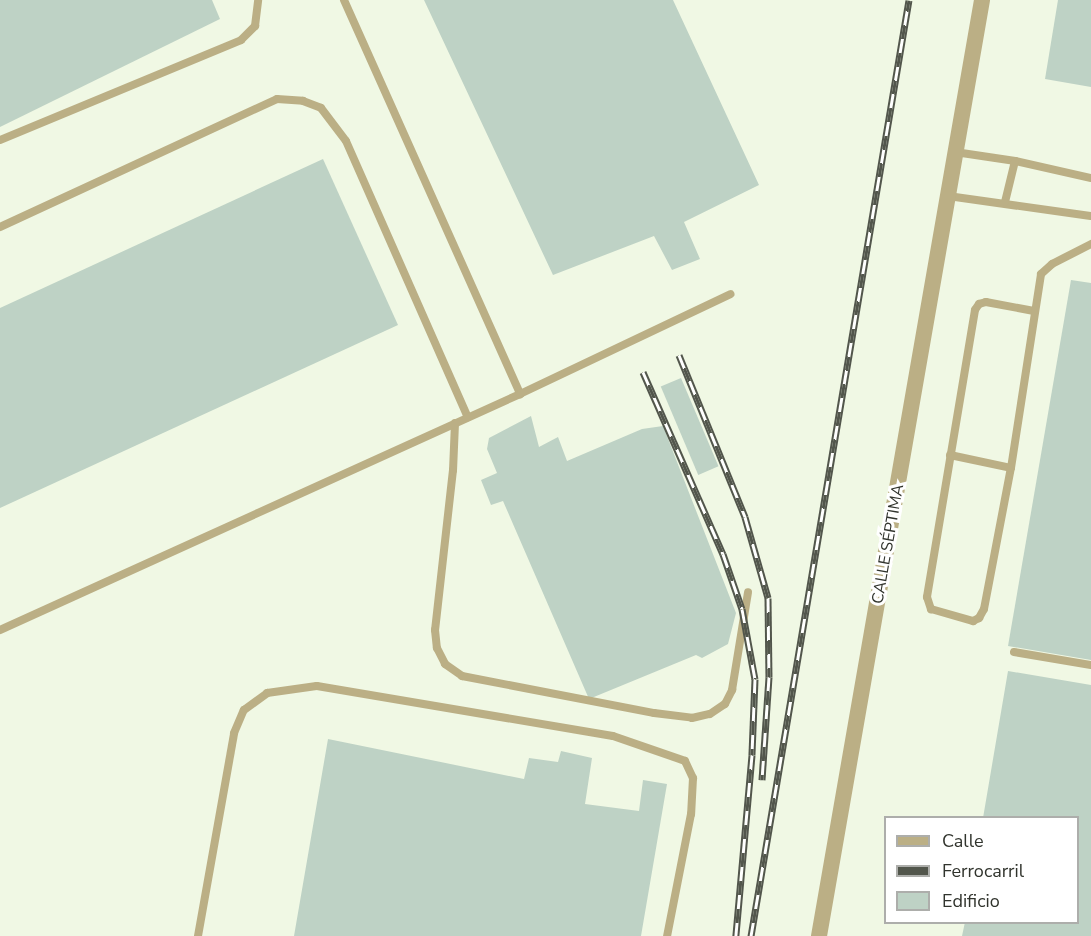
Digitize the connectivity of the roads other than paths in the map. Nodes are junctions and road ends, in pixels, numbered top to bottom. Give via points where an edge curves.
1 (258, 0) edge
2 (344, 0) edge
3 (982, 0) edge
4 (0, 140) edge
5 (956, 152) junction
6 (1015, 161) junction
7 (1091, 178) edge
8 (948, 196) junction
9 (1005, 202) junction
10 (1091, 216) edge
11 (0, 226) edge
12 (1091, 244) edge
13 (731, 294) dead end
14 (1034, 311) junction
15 (520, 394) junction
16 (468, 417) junction
17 (455, 423) junction
18 (950, 455) junction
19 (1011, 468) junction
20 (748, 592) dead end
21 (0, 630) edge
22 (1014, 652) dead end
23 (1091, 665) edge
24 (198, 936) edge
25 (667, 936) edge
26 (819, 936) edge

1 - 4 lane via 255,26 241,40
2 - 15 lane
3 - 5 street, CALLE SÉPTIMA
5 - 6 lane
5 - 8 street, CALLE SÉPTIMA
6 - 7 lane
6 - 9 lane
8 - 9 lane
8 - 26 street, CALLE SÉPTIMA
9 - 10 lane
11 - 16 lane via 277,99 303,101 321,108 346,141
12 - 14 lane via 1041,274
13 - 15 lane
14 - 18 lane via 986,302 975,310
14 - 19 lane
15 - 16 lane
16 - 17 lane
17 - 20 lane via 435,630 437,648 445,664 462,676 654,713 692,718 710,714 725,704 732,690
17 - 21 lane
18 - 19 lane
18 - 19 lane via 927,604 939,612 973,621 980,618 984,609
22 - 23 lane
24 - 25 lane via 234,733 240,718 244,710 267,693 317,686 614,736 685,761 693,778 691,814

